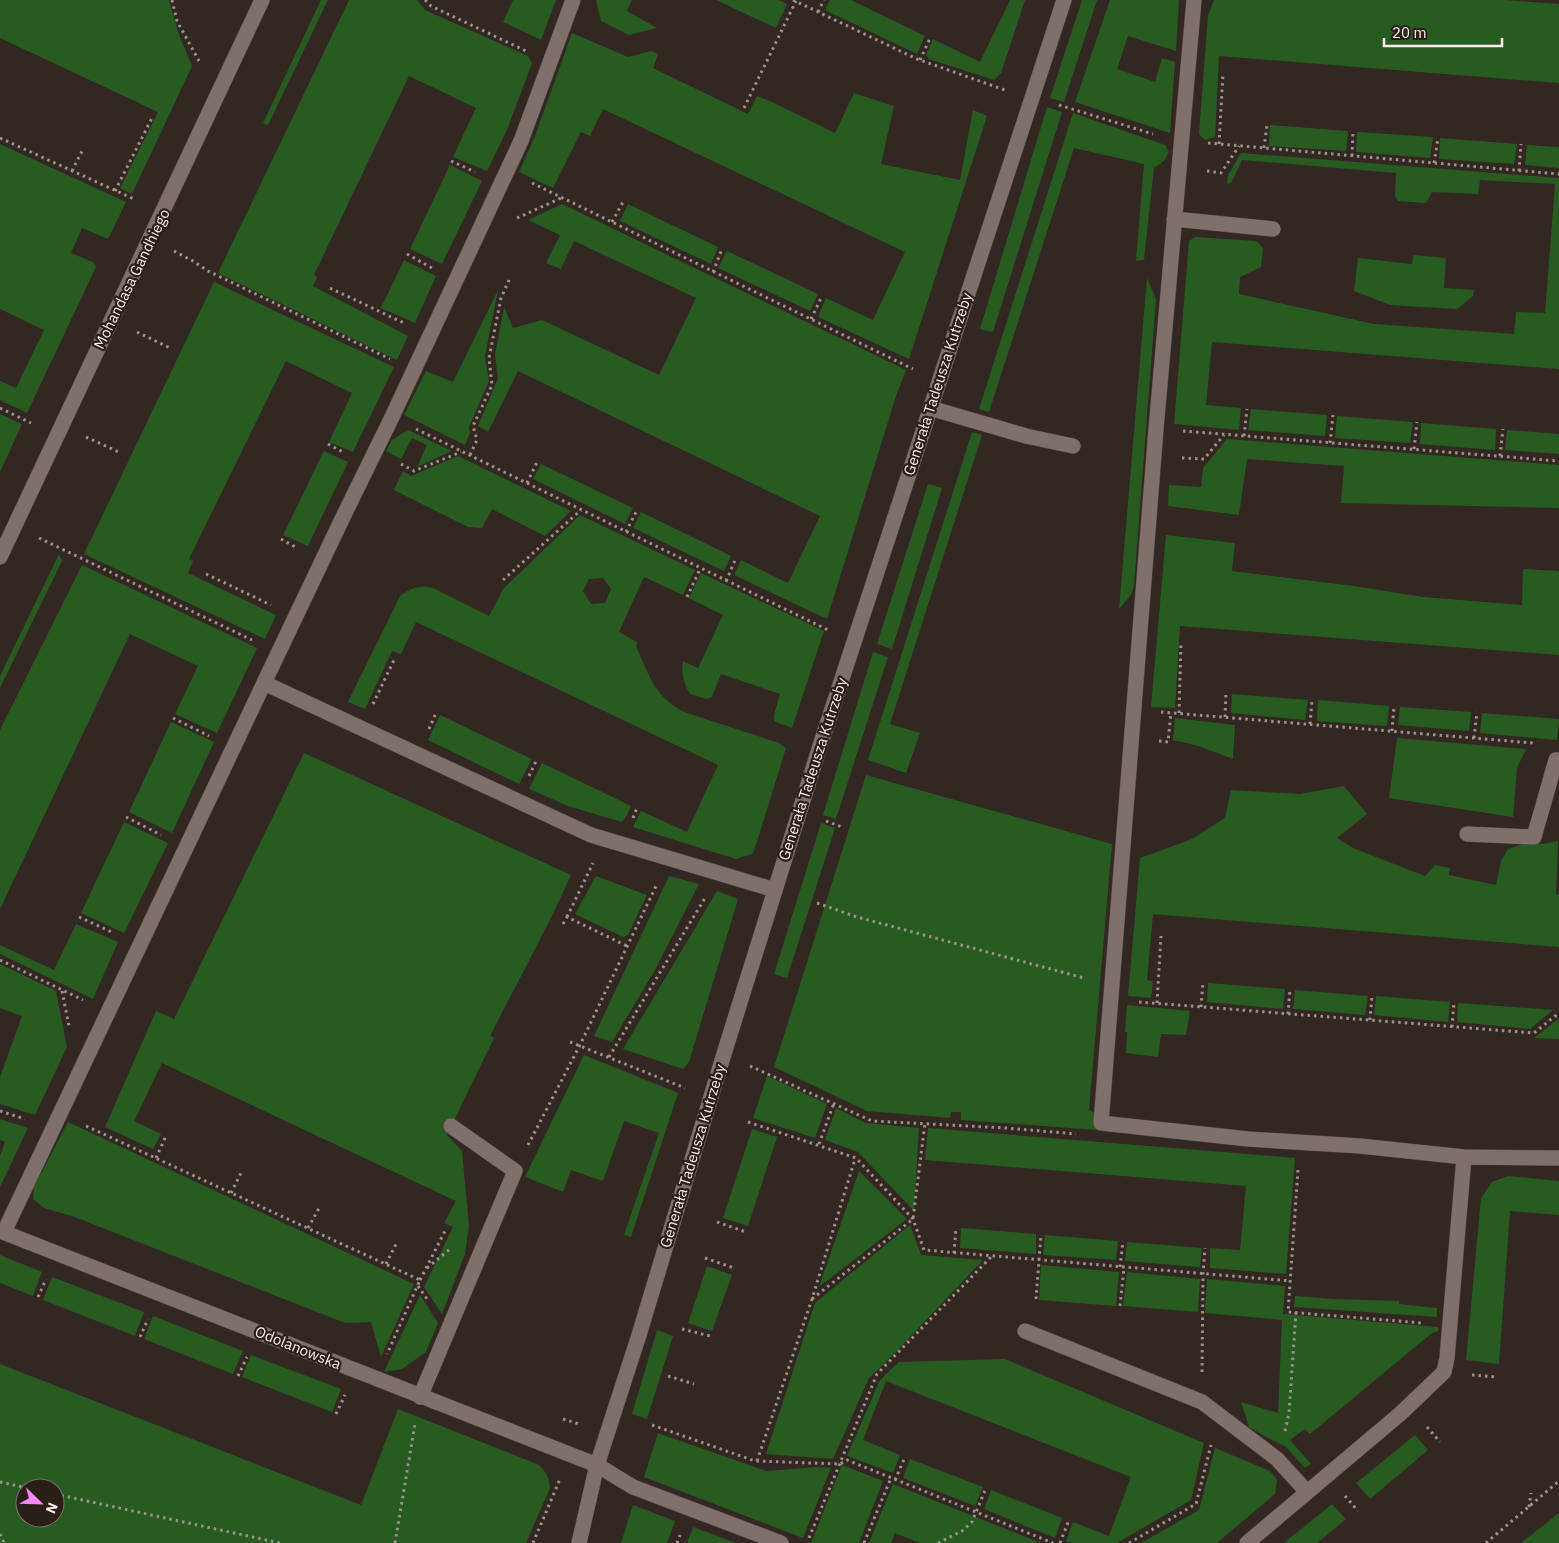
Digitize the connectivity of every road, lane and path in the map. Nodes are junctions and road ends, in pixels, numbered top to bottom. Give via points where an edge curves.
1 (172, 0) edge
2 (262, 0) edge
3 (425, 0) edge
4 (573, 0) edge
5 (824, 0) edge
6 (1064, 0) edge
7 (1194, 0) edge
8 (795, 1) edge
9 (818, 12) junction
10 (930, 38) dead end
11 (532, 54) dead end
12 (199, 60) dead end
13 (920, 60) junction
14 (1223, 74) dead end
15 (1031, 98) junction
16 (744, 108) dead end
17 (153, 116) dead end
18 (1267, 124) dead end
19 (1353, 131) dead end
20 (0, 138) edge
21 (1438, 138) dead end
22 (1180, 141) junction
23 (1219, 144) junction
24 (1522, 144) dead end
25 (1239, 146) junction
26 (1264, 148) junction
27 (84, 149) dead end
28 (1352, 156) junction
29 (452, 161) dead end
30 (1434, 163) junction
31 (72, 171) junction
32 (507, 171) junction
33 (1199, 171) dead end
34 (1520, 171) junction
35 (1559, 174) edge
36 (482, 175) dead end
37 (115, 191) junction
38 (623, 202) dead end
39 (1174, 219) junction
40 (612, 222) junction
41 (1273, 229) dead end
42 (155, 230) junction
43 (722, 249) dead end
44 (407, 254) dead end
45 (436, 270) dead end
46 (713, 272) junction
47 (509, 280) dead end
48 (330, 288) dead end
49 (822, 296) dead end
50 (810, 319) junction
51 (409, 325) dead end
52 (392, 360) dead end
53 (914, 369) dead end
54 (0, 408) edge
55 (930, 408) junction
56 (1247, 409) dead end
57 (1333, 416) dead end
58 (392, 417) junction
59 (1417, 422) dead end
60 (1156, 429) junction
61 (1503, 429) dead end
62 (1225, 434) junction
63 (58, 436) junction
64 (1244, 436) junction
65 (1330, 443) junction
66 (1073, 446) dead end
67 (1414, 449) junction
68 (375, 452) junction
69 (462, 452) junction
70 (121, 453) dead end
71 (470, 455) junction
72 (1500, 456) junction
73 (1175, 457) dead end
74 (1559, 461) edge
75 (537, 462) dead end
76 (526, 483) junction
77 (581, 510) junction
78 (637, 510) dead end
79 (14, 528) junction
80 (626, 532) junction
81 (0, 557) edge
82 (736, 558) dead end
83 (700, 569) junction
84 (206, 574) dead end
85 (503, 580) dead end
86 (726, 581) junction
87 (687, 597) dead end
88 (274, 606) dead end
89 (831, 631) dead end
90 (1181, 643) dead end
91 (278, 653) junction
92 (395, 658) dead end
93 (264, 683) junction
94 (1226, 693) dead end
95 (1312, 700) dead end
96 (1394, 706) dead end
97 (371, 708) dead end
98 (1154, 711) dead end
99 (1171, 712) junction
100 (1477, 712) dead end
101 (1179, 713) junction
102 (1225, 717) junction
103 (173, 718) dead end
104 (1310, 724) junction
105 (1392, 731) junction
106 (212, 738) dead end
107 (1474, 738) junction
108 (1152, 741) dead end
109 (1540, 744) dead end
110 (1559, 760) edge
111 (126, 817) dead end
112 (1467, 834) dead end
113 (165, 836) dead end
114 (604, 839) junction
115 (668, 859) junction
116 (719, 874) junction
117 (775, 890) junction
118 (817, 903) dead end
119 (80, 917) dead end
120 (567, 917) junction
121 (563, 924) dead end
122 (118, 935) dead end
123 (1161, 936) dead end
124 (627, 946) junction
125 (0, 960) edge
126 (1203, 982) dead end
127 (1112, 986) junction
128 (1290, 989) dead end
129 (62, 990) junction
130 (1372, 996) dead end
131 (86, 1002) dead end
132 (1131, 1002) dead end
133 (1454, 1002) dead end
134 (1157, 1003) junction
135 (1201, 1007) junction
136 (1288, 1014) junction
137 (1559, 1016) edge
138 (1370, 1020) junction
139 (1452, 1027) junction
140 (70, 1033) dead end
141 (570, 1042) dead end
142 (580, 1045) junction
143 (609, 1057) junction
144 (723, 1057) junction
145 (688, 1090) dead end
146 (834, 1103) junction
147 (0, 1111) edge
148 (60, 1114) junction
149 (30, 1121) dead end
150 (748, 1122) dead end
151 (925, 1124) junction
152 (451, 1126) dead end
153 (1083, 1135) dead end
154 (166, 1136) dead end
155 (819, 1144) junction
156 (1464, 1157) junction
157 (156, 1158) junction
158 (856, 1158) junction
159 (1559, 1158) edge
160 (1299, 1163) dead end
161 (242, 1171) dead end
162 (515, 1171) junction
163 (231, 1193) junction
164 (319, 1208) dead end
165 (913, 1219) junction
166 (717, 1222) dead end
167 (308, 1228) junction
168 (956, 1228) dead end
169 (2, 1231) edge
170 (445, 1231) dead end
171 (746, 1232) dead end
172 (1042, 1235) dead end
173 (1123, 1241) dead end
174 (396, 1244) dead end
175 (954, 1253) junction
176 (991, 1257) junction
177 (705, 1258) dead end
178 (1038, 1261) junction
179 (386, 1264) junction
180 (734, 1268) dead end
181 (1122, 1268) junction
182 (47, 1276) dead end
183 (420, 1280) junction
184 (1291, 1281) junction
185 (418, 1286) junction
186 (38, 1298) dead end
187 (812, 1299) junction
188 (1036, 1300) dead end
189 (1120, 1306) dead end
190 (1296, 1312) junction
191 (149, 1316) dead end
192 (1449, 1325) junction
193 (682, 1329) dead end
194 (448, 1330) junction
195 (1025, 1331) dead end
196 (710, 1336) dead end
197 (140, 1337) dead end
198 (248, 1354) dead end
199 (1468, 1375) dead end
200 (238, 1376) dead end
201 (668, 1376) dead end
202 (1497, 1377) dead end
203 (376, 1379) junction
204 (694, 1384) dead end
205 (346, 1392) dead end
206 (420, 1397) junction
207 (336, 1414) dead end
208 (561, 1418) dead end
209 (415, 1421) dead end
210 (1421, 1421) dead end
211 (579, 1424) dead end
212 (652, 1426) dead end
213 (1440, 1442) dead end
214 (905, 1457) dead end
215 (1277, 1459) junction
216 (757, 1462) junction
217 (840, 1464) junction
218 (597, 1465) junction
219 (893, 1479) junction
220 (1559, 1481) edge
221 (0, 1482) edge
222 (15, 1485) edge
223 (986, 1488) dead end
224 (1340, 1490) dead end
225 (1307, 1492) junction
226 (65, 1496) edge
227 (1536, 1500) junction
228 (1529, 1507) junction
229 (1358, 1511) dead end
230 (977, 1513) junction
231 (1068, 1520) dead end
232 (0, 1534) edge
233 (4, 1543) edge
234 (280, 1543) edge
235 (395, 1543) edge
236 (580, 1543) edge
237 (781, 1543) edge
238 (806, 1543) edge
239 (864, 1543) edge
240 (938, 1543) edge
241 (1053, 1543) edge
242 (1060, 1543) edge
243 (1247, 1543) edge
244 (1486, 1543) edge

1 - 12 path via 177,21
2 - 42 street, Mohandasa Gandhiego
3 - 11 path via 431,6
4 - 32 street via 522,141
5 - 9 path
6 - 15 street, Generała Tadeusza Kutrzeby
7 - 22 street
8 - 9 path
8 - 16 path
9 - 13 path
10 - 13 path
13 - 15 path
14 - 23 path
15 - 22 path
15 - 55 street, Generała Tadeusza Kutrzeby
17 - 37 path
18 - 26 path
19 - 28 path
20 - 31 path
21 - 30 path
22 - 23 path
22 - 39 street
23 - 25 path
24 - 34 path
25 - 26 path
25 - 33 path via 1222,173
26 - 28 path
27 - 31 path
28 - 30 path
29 - 36 path
30 - 34 path
31 - 37 path
32 - 40 path
32 - 58 street
34 - 35 path
37 - 42 path via 134,199
38 - 40 path
39 - 41 street
39 - 60 street
40 - 46 path
42 - 52 path via 171,249 208,270
42 - 63 street, Mohandasa Gandhiego
43 - 46 path
44 - 45 path
46 - 50 path
47 - 71 path via 501,298 489,358 492,385 473,426 477,440
48 - 51 path
49 - 50 path
50 - 53 path
54 - 63 path
55 - 66 street
55 - 117 street, Generała Tadeusza Kutrzeby
56 - 64 path
57 - 65 path
58 - 68 street
58 - 69 path
59 - 67 path
60 - 62 path
60 - 127 street
61 - 72 path
62 - 64 path
62 - 73 path via 1204,459
63 - 70 path via 80,434
63 - 79 street, Mohandasa Gandhiego
64 - 65 path
65 - 67 path
67 - 72 path
68 - 69 path via 414,471
68 - 91 street
69 - 71 path
71 - 76 path
72 - 74 path
75 - 76 path
76 - 77 path
77 - 80 path
77 - 85 path
78 - 80 path
79 - 81 street, Mohandasa Gandhiego
79 - 91 path
80 - 83 path
82 - 86 path
83 - 86 path
83 - 87 path
84 - 88 path
86 - 89 path
90 - 101 path
91 - 93 street
92 - 97 path
93 - 114 street
93 - 148 street
94 - 102 path
95 - 104 path
96 - 105 path
98 - 99 path
99 - 101 path
99 - 108 path via 1168,742
100 - 107 path
101 - 102 path
102 - 104 path
103 - 106 path
104 - 105 path
105 - 107 path
107 - 109 path
110 - 112 street via 1556,760 1534,837
111 - 113 path
114 - 115 street
114 - 120 path
115 - 116 street
115 - 124 path
116 - 117 street
116 - 143 path
117 - 144 street, Generała Tadeusza Kutrzeby
118 - 127 path via 857,917
119 - 122 path
120 - 121 path
120 - 124 path
123 - 134 path
124 - 142 path
125 - 129 path
126 - 135 path
127 - 156 street via 1101,1123
128 - 136 path
129 - 131 path
129 - 140 path
130 - 138 path
132 - 134 path
133 - 139 path
134 - 135 path
135 - 136 path
136 - 138 path
137 - 139 path via 1534,1033
138 - 139 path
141 - 142 path
142 - 143 path
142 - 162 path
143 - 145 path
144 - 146 path via 764,1071
144 - 218 street, Generała Tadeusza Kutrzeby
146 - 151 path via 872,1121
146 - 155 path
147 - 149 path
148 - 157 path
148 - 169 street
150 - 155 path
151 - 153 path
151 - 165 path
152 - 162 street
154 - 157 path
155 - 158 path
156 - 159 street
156 - 192 street
157 - 163 path
158 - 165 path
158 - 187 path
160 - 184 path
161 - 163 path
162 - 194 street
163 - 167 path
164 - 167 path
165 - 175 path via 924,1250
165 - 187 path
166 - 171 path
167 - 179 path
168 - 175 path
169 - 203 street, Odolanowska
170 - 183 path
172 - 178 path
173 - 181 path
174 - 179 path
175 - 176 path
176 - 178 path
176 - 217 path via 877,1374
177 - 180 path
178 - 181 path
178 - 188 path
179 - 183 path
181 - 184 path
181 - 189 path
182 - 186 path
183 - 185 path
184 - 190 path via 1288,1312
185 - 194 path
185 - 203 path
187 - 216 path
190 - 192 path
190 - 215 path via 1289,1413
191 - 197 path
192 - 225 street via 1444,1372 1400,1414
193 - 196 path
194 - 206 street
195 - 215 street via 1202,1402
198 - 200 path
199 - 202 path
201 - 204 path
203 - 206 street, Odolanowska
205 - 207 path
206 - 218 street, Odolanowska
208 - 211 path
209 - 235 path
210 - 213 path
212 - 216 path
214 - 219 path
215 - 225 street
216 - 217 path
217 - 219 path via 847,1460
217 - 238 path
218 - 236 street, Generała Tadeusza Kutrzeby
218 - 237 street, Odolanowska via 633,1486
219 - 230 path
219 - 239 path
220 - 227 path
221 - 222 path
223 - 230 path
224 - 229 path
225 - 243 street
226 - 234 path
227 - 228 path
227 - 228 path via 1531,1493
228 - 244 path
230 - 240 path via 962,1531
230 - 241 path
231 - 242 path
232 - 233 path

